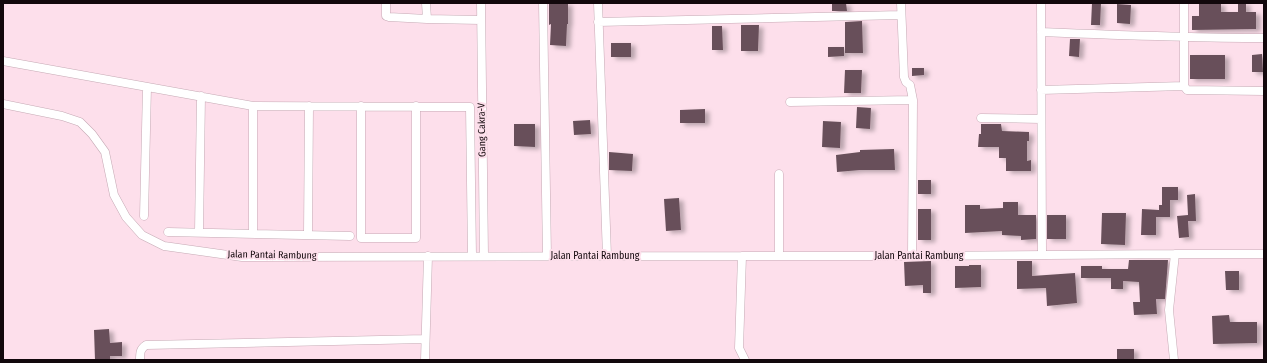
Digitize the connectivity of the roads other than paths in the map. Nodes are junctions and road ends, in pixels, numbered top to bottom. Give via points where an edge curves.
1 (386, 3) edge
2 (426, 3) edge
3 (481, 3) edge
4 (544, 3) edge
5 (598, 3) edge
6 (901, 3) edge
7 (1040, 3) edge
8 (1184, 3) edge
9 (901, 14) junction
10 (427, 19) junction
11 (481, 20) junction
12 (598, 22) junction
13 (1041, 32) junction
14 (1184, 38) junction
15 (1264, 38) edge
16 (3, 61) edge
17 (1184, 86) junction
18 (147, 87) junction
19 (1041, 90) junction
20 (1264, 91) edge
21 (201, 96) junction
22 (913, 100) junction
23 (790, 102) dead end
24 (3, 104) edge
25 (253, 106) junction
26 (309, 106) junction
27 (361, 106) junction
28 (416, 106) junction
29 (981, 118) dead end
30 (1042, 119) junction
31 (779, 174) dead end
32 (144, 216) dead end
33 (168, 232) dead end
34 (199, 232) junction
35 (254, 233) junction
36 (308, 234) junction
37 (350, 236) dead end
38 (1175, 254) junction
39 (1264, 254) edge
40 (1042, 255) junction
41 (428, 256) junction
42 (472, 256) junction
43 (484, 256) junction
44 (547, 256) junction
45 (607, 256) junction
46 (742, 256) junction
47 (779, 256) junction
48 (912, 256) junction
49 (425, 339) junction
50 (140, 360) edge
51 (425, 360) edge
52 (745, 360) edge
53 (1174, 360) edge

1 - 10 street via 387,17
2 - 10 street
3 - 11 street, Gang Cakra-V
4 - 44 street
5 - 12 street
6 - 9 street
7 - 13 street
8 - 14 street
9 - 12 street
9 - 22 street via 904,77 910,85
10 - 11 street
11 - 43 street, Gang Cakra-V
12 - 45 street
13 - 14 street
13 - 19 street
14 - 15 street
14 - 17 street
16 - 18 street
17 - 19 street
17 - 20 street via 1187,90
18 - 21 street
18 - 32 street
19 - 30 street
21 - 25 street
21 - 34 street
22 - 23 street
22 - 48 street
24 - 41 street, Jalan Pantai Rambung via 80,122 105,152 114,195 126,217 142,235 164,246 242,256
25 - 26 street
25 - 35 street
26 - 27 street
26 - 36 street
27 - 28 street
27 - 28 street via 361,238 416,238
28 - 42 street via 470,107
29 - 30 street
30 - 40 street
31 - 47 street
33 - 34 street
34 - 35 street
35 - 36 street
36 - 37 street
38 - 39 street, Jalan Pantai Rambung
38 - 40 street, Jalan Pantai Rambung
38 - 53 street via 1169,310
40 - 48 street, Jalan Pantai Rambung
41 - 42 street, Jalan Pantai Rambung
41 - 49 street
42 - 43 street, Jalan Pantai Rambung
43 - 44 street, Jalan Pantai Rambung
44 - 45 street, Jalan Pantai Rambung
45 - 46 street, Jalan Pantai Rambung
46 - 47 street, Jalan Pantai Rambung
46 - 52 street via 739,348
47 - 48 street, Jalan Pantai Rambung
49 - 50 street via 146,345 140,353
49 - 51 street

